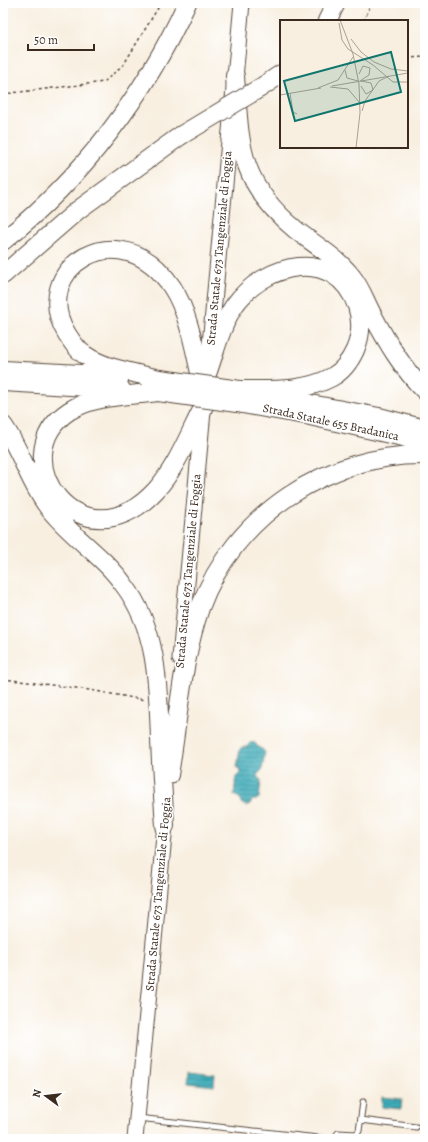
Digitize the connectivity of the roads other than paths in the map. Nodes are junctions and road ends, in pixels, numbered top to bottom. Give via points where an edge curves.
1 (187, 3) edge
2 (242, 3) edge
3 (336, 3) edge
4 (328, 20) edge
5 (280, 75) edge
6 (235, 76) junction
7 (3, 241) edge
8 (3, 275) edge
9 (3, 370) edge
10 (207, 374) junction
11 (3, 382) edge
12 (159, 386) junction
13 (425, 391) edge
14 (239, 397) junction
15 (204, 400) junction
16 (3, 425) edge
17 (425, 429) edge
18 (425, 442) edge
19 (425, 455) edge
20 (169, 775) junction
21 (164, 826) junction
22 (363, 1102) dead end
23 (137, 1118) junction
24 (361, 1120) junction
25 (416, 1127) dead end
26 (135, 1139) edge
27 (327, 1139) edge
28 (334, 1139) edge

1 - 7 highway via 150,72 112,129 58,192
2 - 6 main road, Strada Statale 673 Tangenziale di Foggia
3 - 4 highway
5 - 8 highway, bridge via 180,136 78,210
6 - 10 main road, Strada Statale 673 Tangenziale di Foggia
6 - 13 highway via 241,148 255,185 283,219 348,272 359,287 392,350
9 - 12 highway
10 - 14 highway via 229,314 246,292 260,281 278,271 300,266 327,272 342,282 355,301 360,329 356,348 344,367 327,380 304,387
10 - 15 main road, Strada Statale 673 Tangenziale di Foggia
11 - 12 highway
12 - 14 highway, bridge
12 - 15 highway via 89,402 70,410 55,424 44,443 42,466 48,486 61,504 78,514 97,519 120,515 139,505 156,490 167,475
12 - 15 highway via 96,361 80,351 66,333 59,316 59,294 65,277 82,259 97,251 126,251 145,259 162,274 175,291 185,313
14 - 17 highway, Strada Statale 655 Bradanica via 356,412
14 - 18 highway, Strada Statale 655 Bradanica
15 - 20 main road, Strada Statale 673 Tangenziale di Foggia
16 - 21 highway via 49,508 106,563 131,595 141,615 151,641 156,668
19 - 20 highway via 394,456 361,463 315,481 270,510 234,547 209,588 195,623
20 - 21 main road, Strada Statale 673 Tangenziale di Foggia
21 - 23 main road, Strada Statale 673 Tangenziale di Foggia
22 - 24 lane
23 - 26 main road, Strada Statale 673 Tangenziale di Foggia
23 - 27 lane
24 - 25 lane
24 - 28 lane via 356,1134 338,1133

